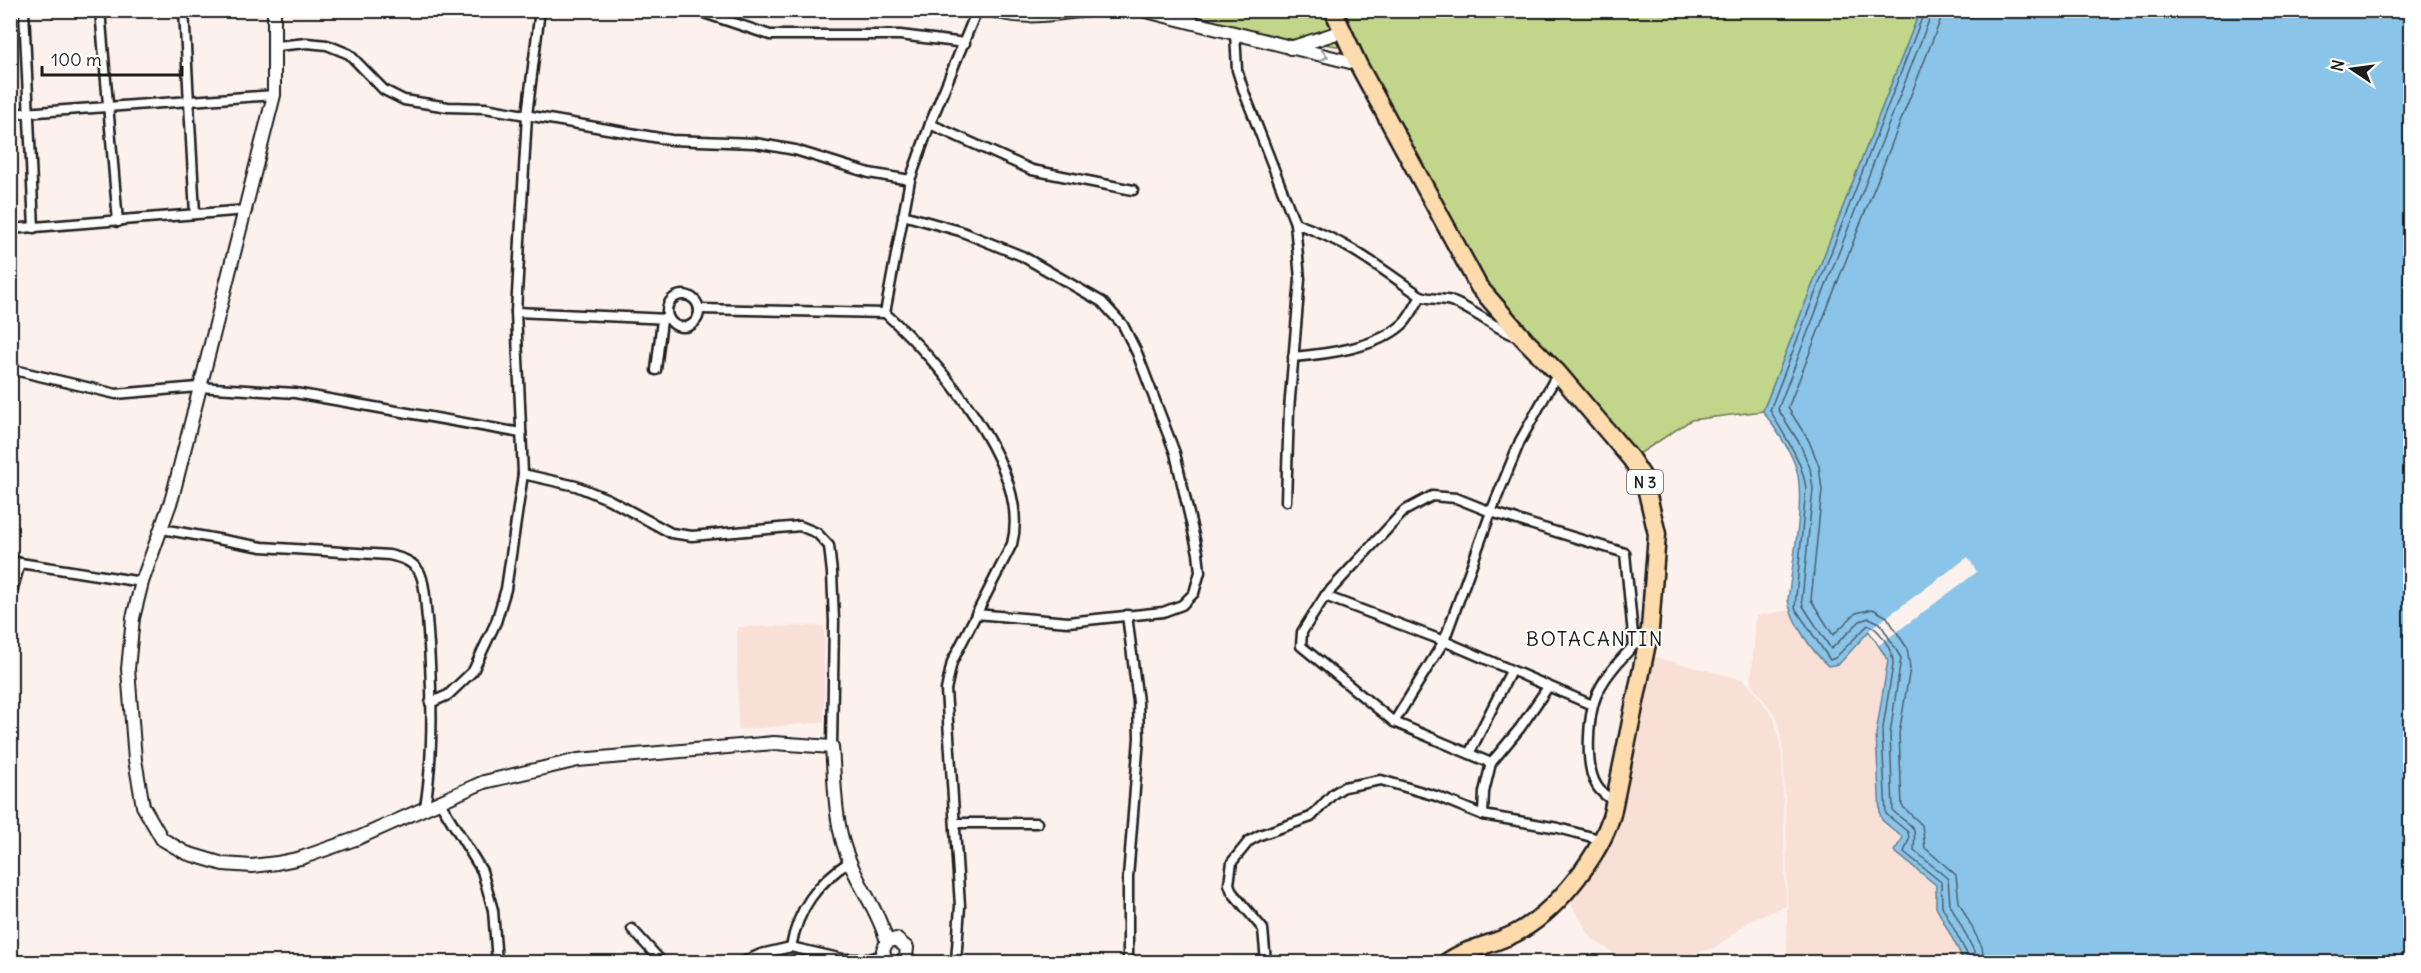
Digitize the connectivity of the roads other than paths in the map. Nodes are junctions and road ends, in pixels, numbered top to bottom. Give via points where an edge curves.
1 (24, 10) edge
2 (100, 10) edge
3 (184, 10) edge
4 (274, 10) edge
5 (540, 10) edge
6 (695, 10) edge
7 (977, 10) edge
8 (992, 10) edge
9 (1089, 10) edge
10 (1142, 10) edge
11 (1333, 10) edge
12 (1343, 31) junction
13 (1235, 33) junction
14 (965, 43) junction
15 (276, 46) junction
16 (1289, 49) junction
17 (1358, 64) junction
18 (274, 95) junction
19 (188, 102) junction
20 (109, 107) junction
21 (28, 112) junction
22 (10, 114) edge
23 (527, 115) junction
24 (930, 124) junction
25 (910, 180) junction
26 (1133, 190) dead end
27 (247, 210) junction
28 (195, 214) junction
29 (903, 215) junction
30 (118, 222) junction
31 (1295, 223) junction
32 (34, 228) junction
33 (10, 229) edge
34 (1421, 296) junction
35 (699, 309) junction
36 (516, 312) junction
37 (885, 313) junction
38 (666, 319) junction
39 (1525, 340) junction
40 (1293, 357) junction
41 (10, 369) edge
42 (656, 370) dead end
43 (1558, 373) junction
44 (198, 387) junction
45 (521, 433) junction
46 (523, 474) junction
47 (1286, 501) dead end
48 (1491, 512) junction
49 (162, 529) junction
50 (10, 560) edge
51 (20, 563) junction
52 (142, 582) junction
53 (1325, 597) junction
54 (10, 599) edge
55 (976, 614) junction
56 (1127, 615) junction
57 (1650, 629) junction
58 (1444, 640) junction
59 (1634, 645) junction
60 (1511, 670) junction
61 (1548, 687) junction
62 (430, 704) junction
63 (1592, 705) junction
64 (1394, 722) junction
65 (832, 747) junction
66 (1470, 752) junction
67 (1491, 763) junction
68 (439, 801) junction
69 (1614, 802) junction
70 (425, 807) junction
71 (1483, 815) junction
72 (957, 823) junction
73 (1037, 823) dead end
74 (1603, 840) junction
75 (849, 862) junction
76 (632, 929) dead end
77 (887, 942) junction
78 (791, 947) junction
79 (886, 959) edge
80 (907, 961) edge
81 (497, 963) edge
82 (662, 963) edge
83 (743, 963) edge
84 (956, 963) edge
85 (1128, 963) edge
86 (1266, 963) edge
87 (1447, 963) edge

1 - 21 street
2 - 20 street
3 - 19 street
4 - 15 street
5 - 23 street
6 - 14 street via 770,35 900,35
7 - 14 street
8 - 9 street via 1007,16 1028,17
10 - 13 street
11 - 12 highway, N 3
12 - 16 street
12 - 17 highway, N 3
13 - 16 street
13 - 31 street via 1237,70
14 - 24 street
15 - 18 street
15 - 23 street via 327,45 349,54 384,90 404,100
16 -> 17 street
17 - 39 highway, N 3 via 1479,287
18 - 19 street
18 - 27 street
19 - 20 street
19 - 28 street
20 - 21 street
20 - 30 street
21 - 22 street
21 - 32 street
23 - 25 street via 671,140 755,143
23 - 36 street
24 - 25 street
24 - 26 street via 1032,170
25 - 29 street
27 - 28 street
27 - 44 street
28 - 30 street
29 - 37 street
29 - 56 street via 960,231 1022,256 1102,302 1123,325 1175,453 1200,573 1194,593 1182,605 1163,612
30 - 32 street
31 - 34 street via 1360,252
31 - 40 street via 1300,279
32 - 33 street
34 - 39 street via 1452,302 1493,327
34 - 40 street via 1403,324 1381,337 1338,352
35 - 37 street
35 - 38 street via 691,325 681,327
35 - 38 street via 690,297 676,297 669,304
36 - 38 street
36 - 45 street
37 - 55 street via 934,361 976,418 1007,484 1015,532
38 - 42 street
39 - 43 highway, N 3
40 - 47 street
41 - 44 street via 116,394
43 - 48 street via 1520,441
43 - 57 highway, N 3 via 1644,479 1657,534
44 - 45 street via 295,393
44 - 49 street
45 - 46 street
46 - 62 street via 506,589 492,631 473,671 448,695
46 - 65 street via 576,486 671,533 692,536 800,526 818,533 829,546 832,573
48 - 53 street via 1456,498 1432,496 1404,512
48 - 58 street
48 - 59 street via 1625,553
49 - 52 street
49 - 62 street via 261,547 375,554 408,560 420,574 424,588
50 - 51 street
51 - 52 street
51 - 54 street
52 - 70 street via 129,648 130,712 139,790 152,825 162,839 203,859 242,865 269,864 328,849
53 - 58 street
53 - 64 street via 1302,632 1300,646
55 - 56 street via 1068,622
55 - 72 street via 947,678
56 - 85 street via 1139,738 1128,877
57 - 59 street
57 - 69 highway, N 3
58 - 60 street
58 - 64 street
59 - 63 street via 1598,690
60 - 61 street
60 - 66 street
61 - 63 street
61 - 67 street
62 - 70 street via 430,772
63 - 69 street via 1593,775 1598,788
64 - 66 street
65 - 68 street via 774,743 578,760 484,782
65 - 75 street via 840,829
66 - 67 street
67 - 71 street
68 - 70 street
68 - 81 street via 482,872 492,910
69 - 74 highway, N 3
71 - 74 street
71 - 86 street via 1392,783 1367,781 1333,794 1311,817 1249,841 1232,862 1229,884 1263,929
72 - 73 street
72 - 84 street via 960,906
74 - 87 highway, N 3 via 1560,897 1523,929
75 - 77 street via 875,907
75 - 78 street via 806,903
76 - 82 street
77 - 79 street
77 - 80 street via 896,939 904,944
78 - 79 street via 843,959
78 - 83 street

